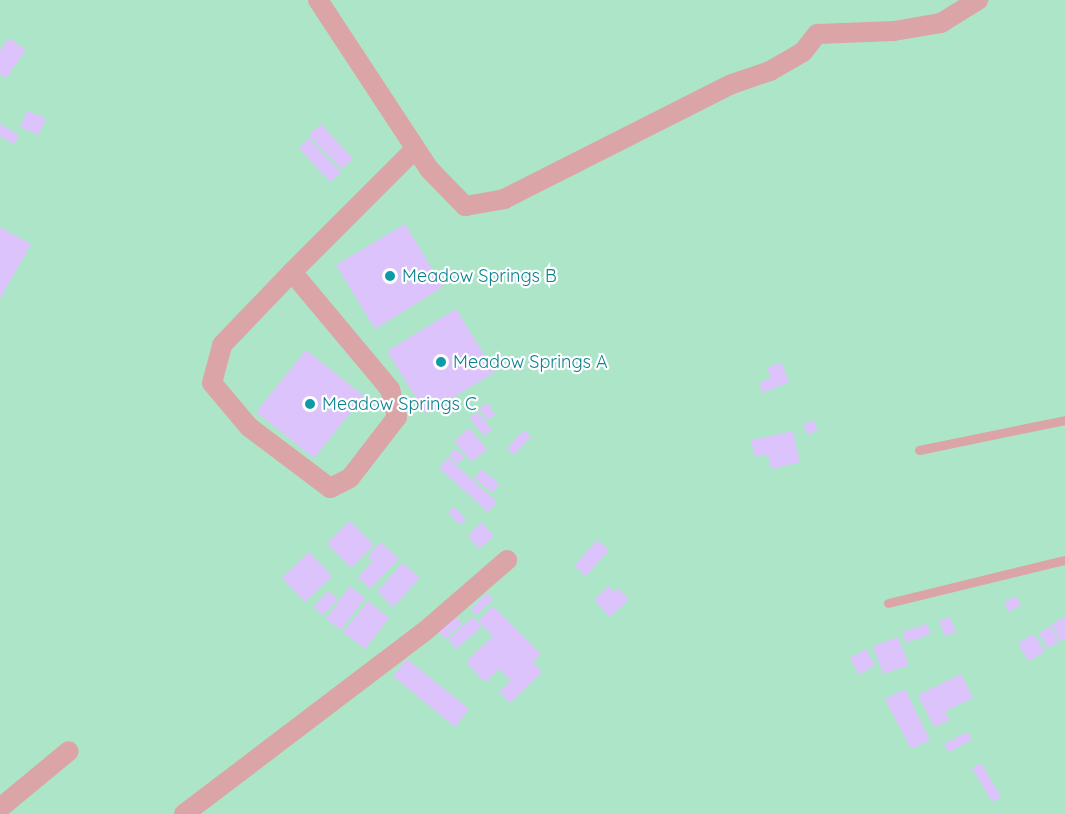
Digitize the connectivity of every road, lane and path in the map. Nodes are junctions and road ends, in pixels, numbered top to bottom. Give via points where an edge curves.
1 (318, 0) edge
2 (978, 0) edge
3 (415, 149) junction
4 (292, 272) junction
5 (1065, 420) edge
6 (919, 450) dead end
7 (507, 560) dead end
8 (1065, 561) edge
9 (888, 603) dead end
10 (69, 751) dead end
11 (0, 808) edge
12 (184, 814) edge

1 - 3 street
2 - 3 street via 941,23 894,32 817,34 803,52 770,70 732,84 504,199 465,206
3 - 4 street
4 - 4 street via 222,345 212,383 249,427 330,488 350,478 397,417 390,388
5 - 6 lane
7 - 12 street via 424,632
8 - 9 lane
10 - 11 street

